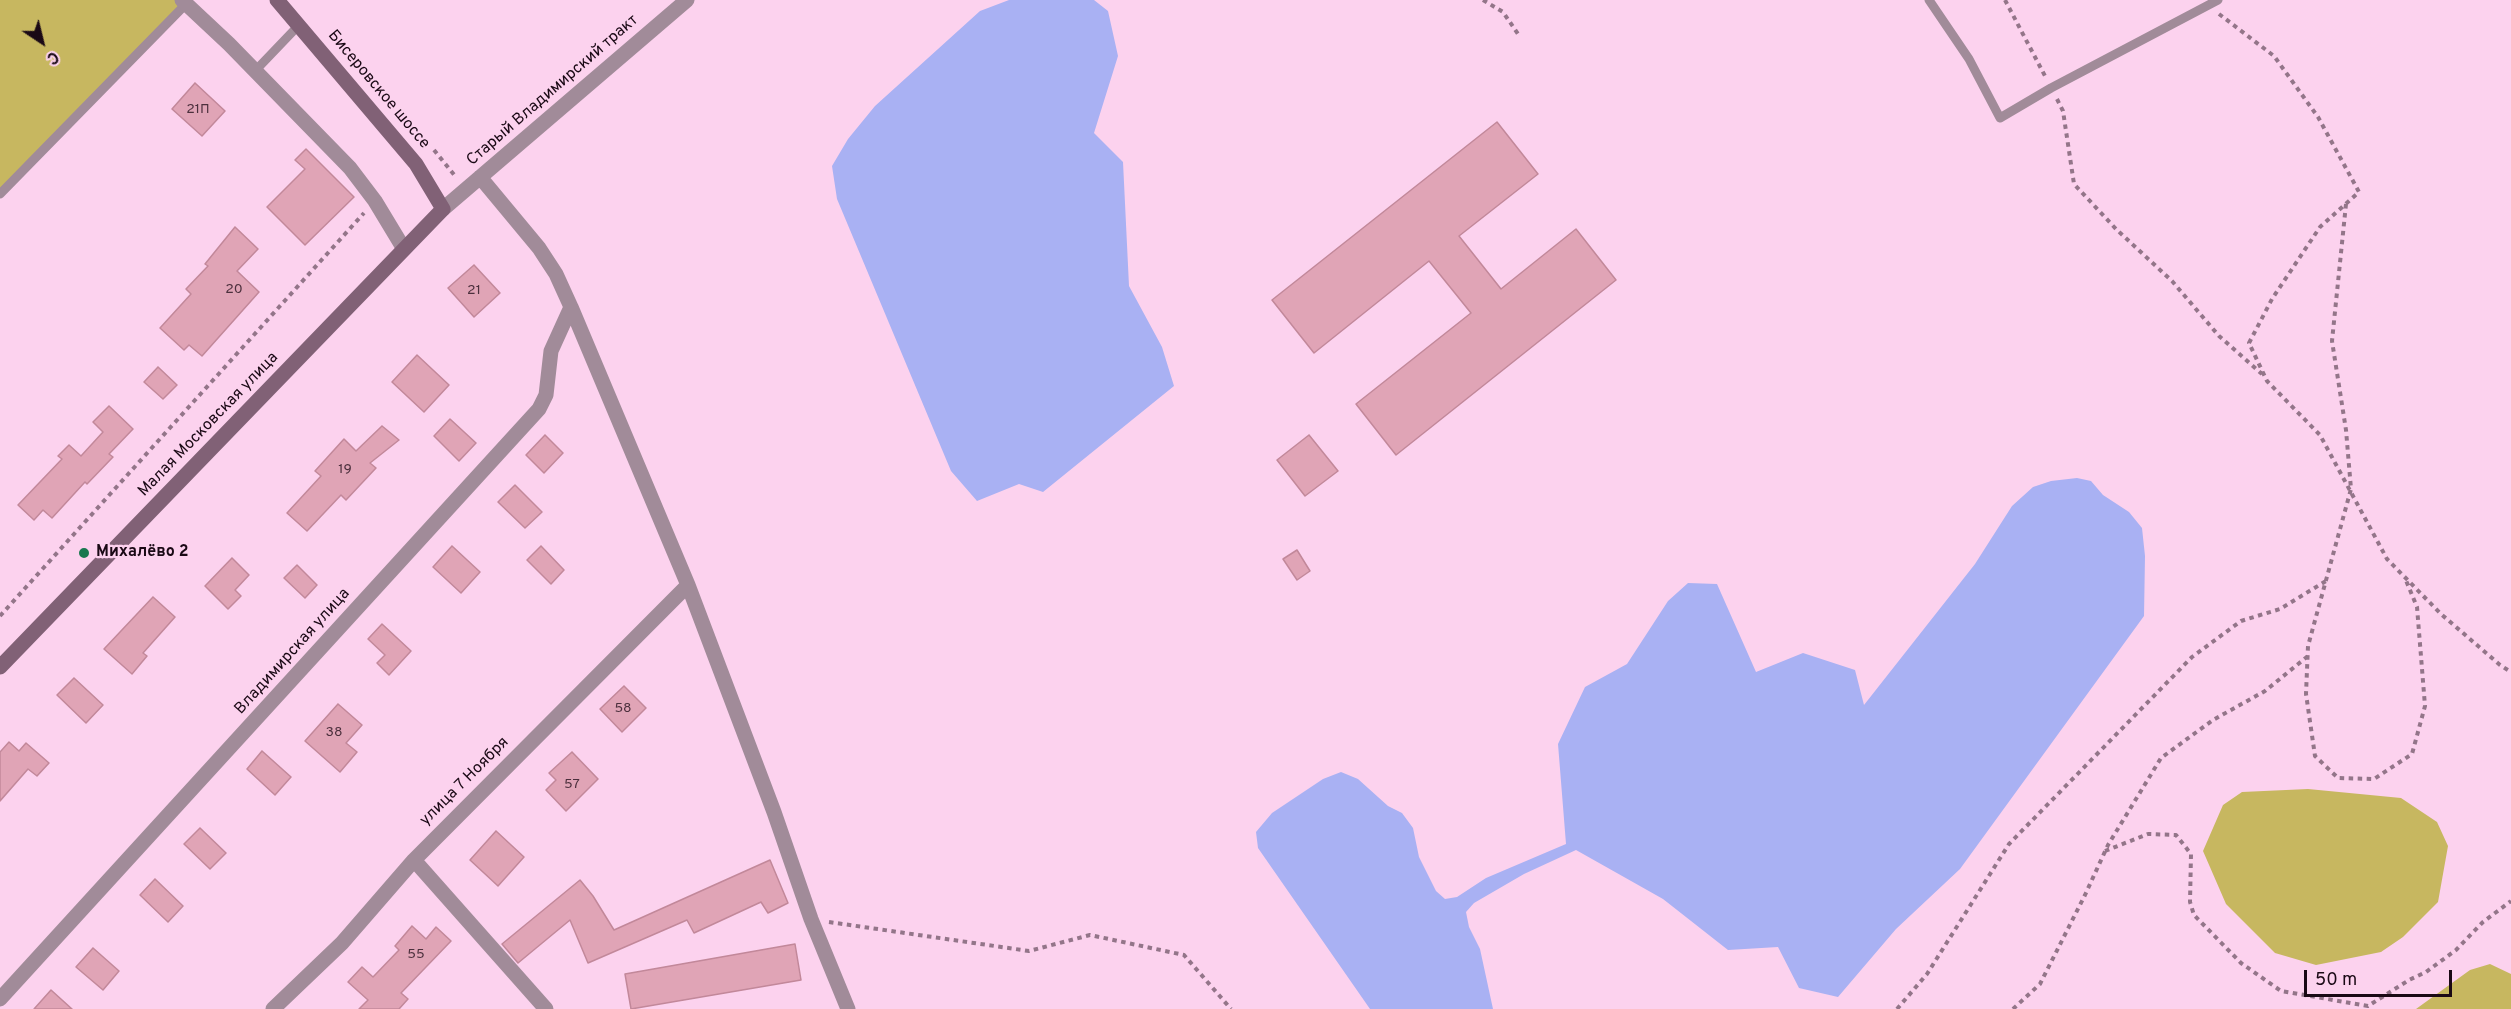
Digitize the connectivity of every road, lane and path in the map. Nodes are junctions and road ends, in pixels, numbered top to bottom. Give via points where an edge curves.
1 (277, 0) edge
2 (687, 0) edge
3 (1483, 0) edge
4 (1929, 0) edge
5 (2005, 0) edge
6 (2218, 0) edge
7 (184, 2) edge
8 (2204, 7) junction
9 (299, 25) junction
10 (1518, 34) dead end
11 (255, 71) junction
12 (2051, 88) junction
13 (480, 177) junction
14 (0, 194) edge
15 (375, 201) junction
16 (2346, 203) junction
17 (443, 209) junction
18 (404, 249) junction
19 (571, 307) junction
20 (2265, 376) junction
21 (2351, 489) junction
22 (2404, 576) junction
23 (2326, 581) junction
24 (688, 585) junction
25 (0, 616) edge
26 (2308, 656) junction
27 (0, 667) edge
28 (2511, 672) edge
29 (2105, 851) junction
30 (414, 860) junction
31 (2511, 901) edge
32 (811, 919) junction
33 (0, 999) edge
34 (273, 1009) edge
35 (546, 1009) edge
36 (848, 1009) edge
37 (1231, 1009) edge
38 (1897, 1009) edge
39 (2013, 1009) edge

1 - 9 main road, Бисеровское шоссе
2 - 13 street, Старый Владимирский тракт
3 - 10 path via 1503,12
4 - 12 lane via 1969,59 2000,118
5 - 12 path
6 - 8 lane
7 - 11 street
7 - 14 lane
8 - 12 lane
8 - 16 path via 2222,15 2274,56 2318,117 2359,192
9 - 11 lane
9 - 17 main road, Бисеровское шоссе via 416,164
11 - 15 street via 350,168
12 - 20 path via 2063,111 2074,184 2172,281 2218,336
13 - 17 street, Старый Владимирский тракт
13 - 19 street via 539,248
15 - 18 street
15 - 25 path
16 - 20 path via 2320,227 2272,299 2249,343
16 - 21 path via 2332,341
17 - 18 main road, Малая Московская улица
18 - 27 main road, Малая Московская улица
19 - 24 street
19 - 33 street, Владимирская улица via 551,351 546,395 538,409
20 - 21 path via 2320,435
21 - 22 path via 2387,559
21 - 23 path
22 - 26 path via 2417,607 2425,706 2412,754 2374,780 2338,778 2315,756 2306,694
22 - 28 path
23 - 26 path
23 - 38 path via 2280,609 2241,621 2192,657 2008,844 1927,974
24 - 30 street, улица 7 Ноября
24 - 32 street
26 - 29 path via 2265,691 2213,720 2161,758
29 - 31 path via 2148,834 2176,835 2191,854 2193,915 2241,963 2281,991 2368,1006 2456,950
29 - 39 path via 2040,984
30 - 34 street, улица 7 Ноября via 342,943
30 - 35 street
32 - 36 street
32 - 37 path via 1029,951 1090,934 1184,955

